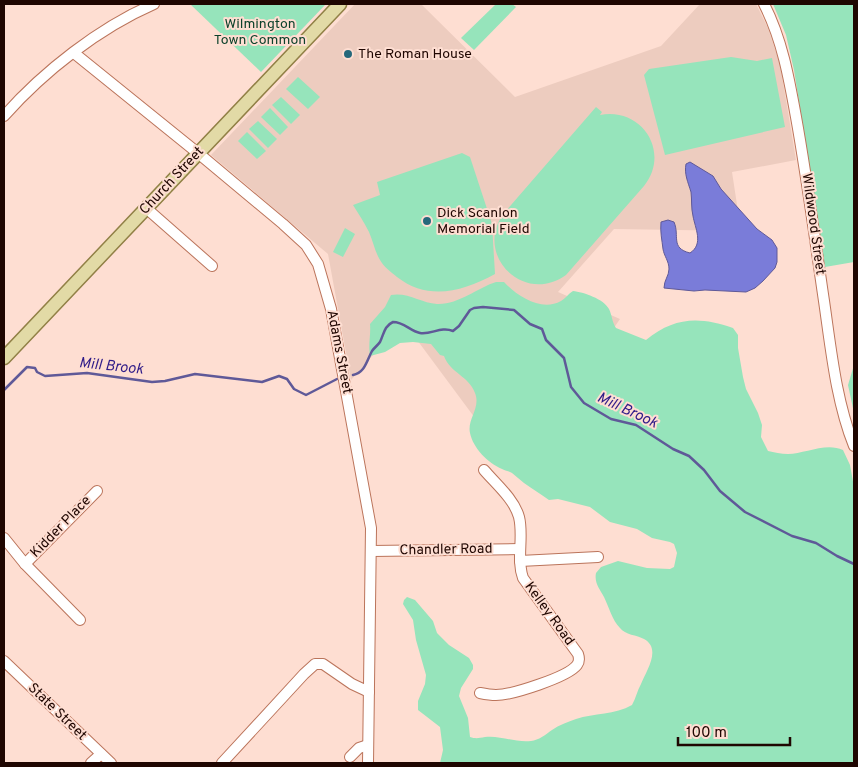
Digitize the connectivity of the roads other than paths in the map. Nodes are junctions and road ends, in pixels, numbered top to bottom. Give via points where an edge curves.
1 (154, 4) edge
2 (340, 4) edge
3 (764, 4) edge
4 (74, 53) junction
5 (4, 116) edge
6 (198, 153) junction
7 (146, 208) junction
8 (212, 266) dead end
9 (4, 358) edge
10 (854, 446) edge
11 (484, 470) dead end
12 (97, 490) dead end
13 (4, 538) edge
14 (520, 549) junction
15 (371, 551) junction
16 (598, 558) dead end
17 (520, 561) junction
18 (25, 564) junction
19 (80, 620) dead end
20 (4, 660) edge
21 (369, 692) junction
22 (480, 693) dead end
23 (368, 745) junction
24 (101, 754) junction
25 (350, 757) dead end
26 (91, 763) edge
27 (111, 763) edge
28 (222, 763) edge
29 (368, 763) edge

1 - 4 street via 124,19
2 - 6 main road, Church Street
3 - 10 street, Wildwood Street via 775,26 787,70 835,370
4 - 5 street via 39,80
4 - 6 street, Adams Street
6 - 7 main road, Church Street
6 - 15 street, Adams Street via 306,245 318,264 331,309 367,504
7 - 8 street
7 - 9 main road, Church Street
11 - 14 street, Kelley Road via 517,513
12 - 18 street, Kidder Place
13 - 18 street
14 - 15 street, Chandler Road
14 - 17 street, Kelley Road
15 - 21 street, Adams Street
16 - 17 street
17 - 22 street, Kelley Road via 524,581 578,654 578,663 572,669 521,691 497,695
18 - 19 street
20 - 24 street, State Street
21 - 23 street, Adams Street
21 - 28 street via 326,665 316,664
23 - 25 street
23 - 29 street, Adams Street
24 - 26 street
24 - 27 street, State Street

